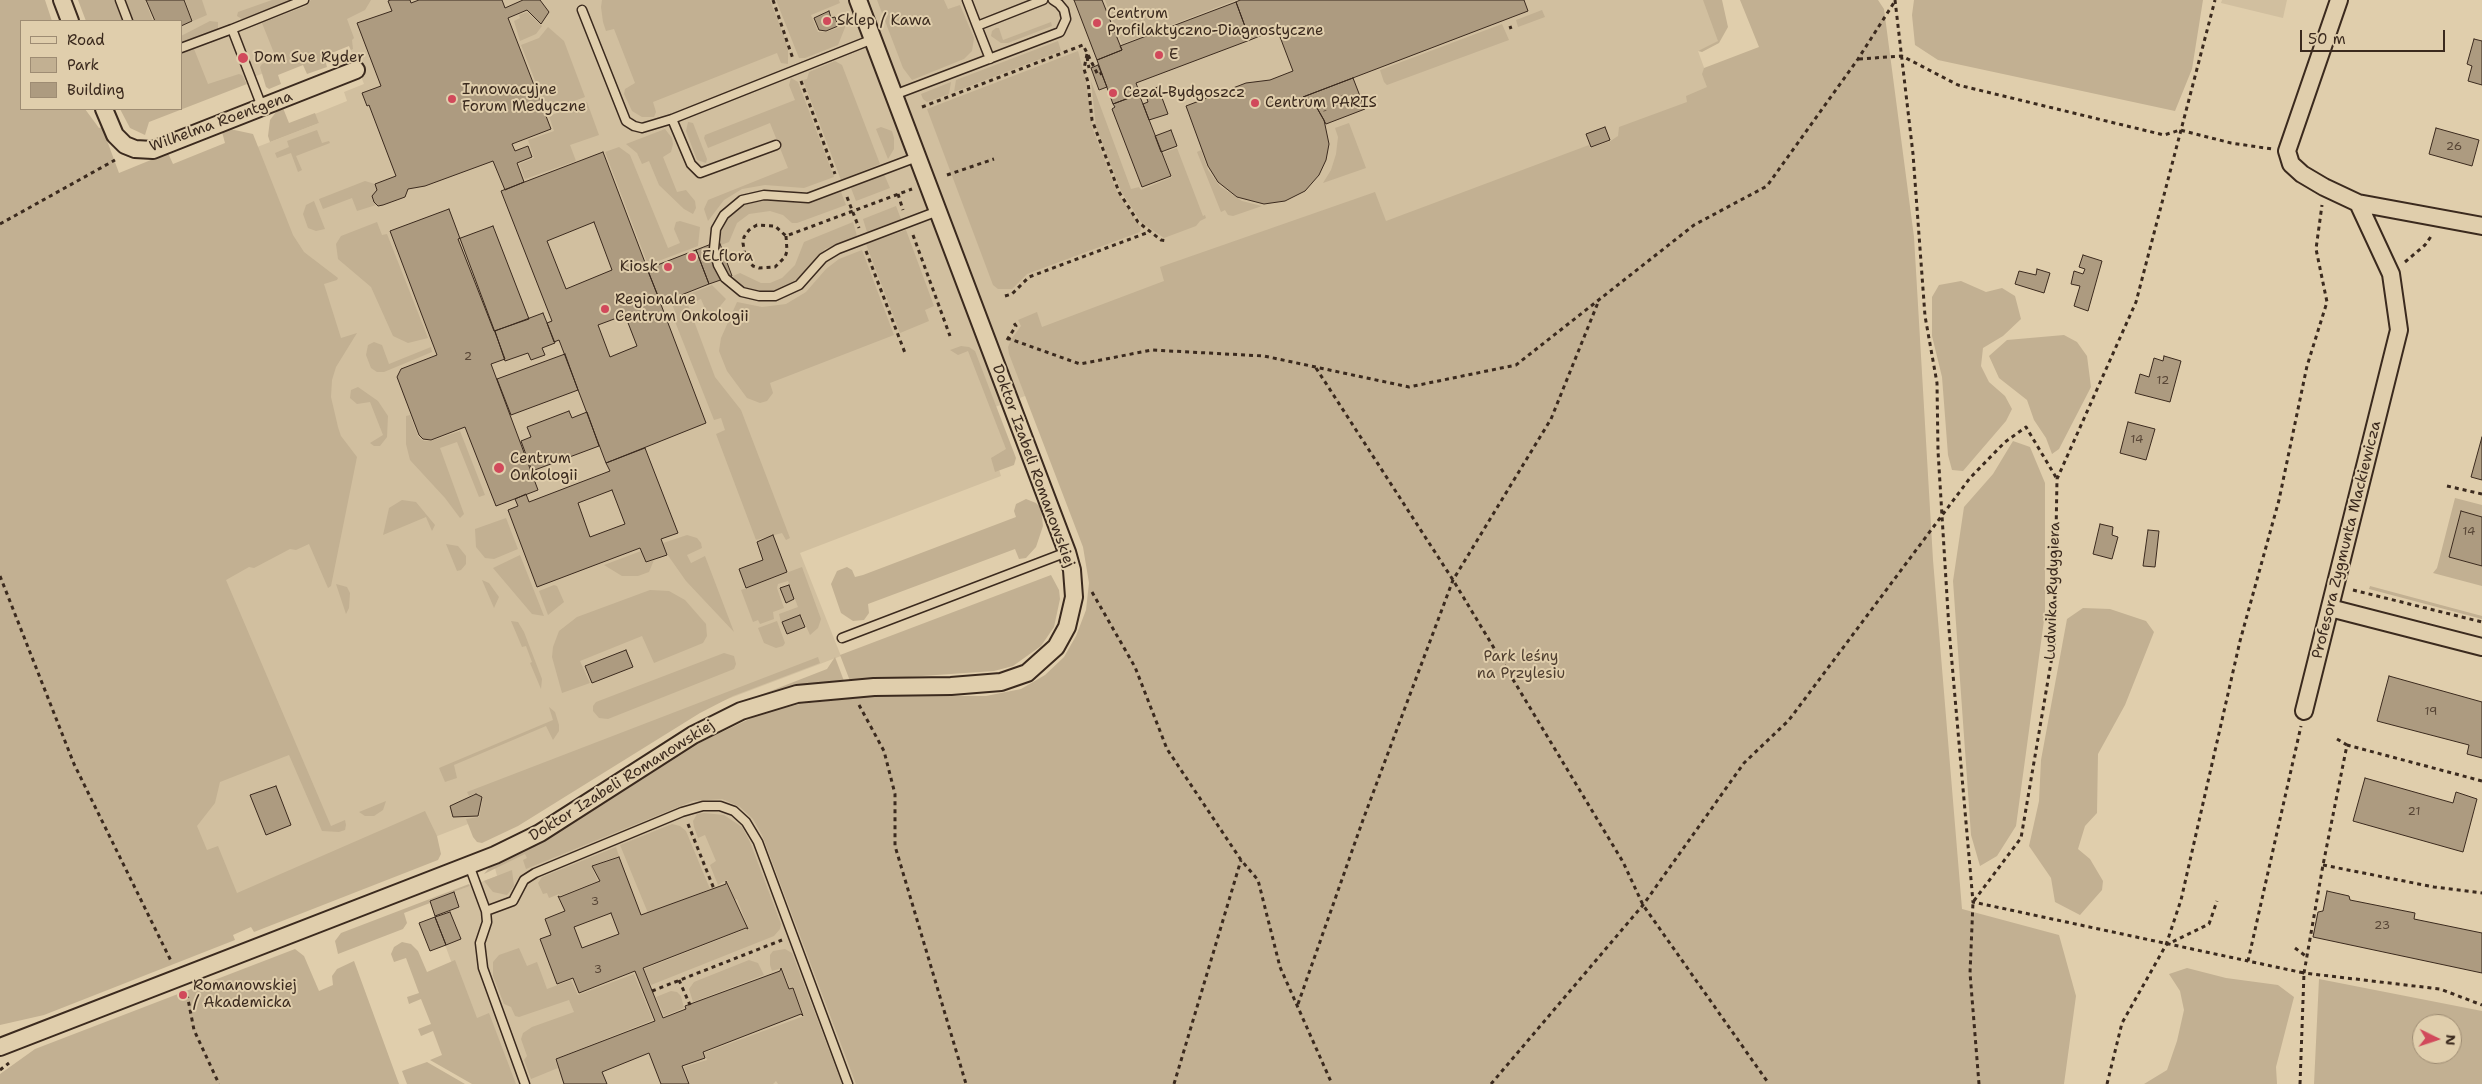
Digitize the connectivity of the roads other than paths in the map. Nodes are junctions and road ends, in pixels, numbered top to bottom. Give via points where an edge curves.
1 (62, 0) edge
2 (120, 0) edge
3 (304, 0) edge
4 (858, 0) edge
5 (967, 0) edge
6 (1043, 0) edge
7 (1053, 0) edge
8 (2339, 0) edge
9 (582, 10) dead end
10 (70, 20) edge
11 (128, 20) edge
12 (977, 26) junction
13 (232, 29) junction
14 (874, 39) junction
15 (182, 48) edge
16 (990, 59) junction
17 (356, 70) dead end
18 (894, 95) junction
19 (262, 107) junction
20 (104, 110) edge
21 (672, 119) junction
22 (776, 145) dead end
23 (917, 157) junction
24 (2358, 203) junction
25 (938, 211) junction
26 (2482, 226) edge
27 (1067, 552) junction
28 (2330, 608) junction
29 (842, 638) dead end
30 (2482, 647) edge
31 (2304, 712) road end
32 (469, 865) junction
33 (486, 911) junction
34 (0, 1047) edge
35 (525, 1084) edge
36 (848, 1084) edge

1 - 10 street
2 - 11 lane
3 - 13 lane
4 - 14 street, Doktor Izabeli Romanowskiej
5 - 12 lane
6 - 12 lane
7 - 16 lane via 1064,10 1066,19 1060,32
8 - 24 street via 2287,151 2292,164 2302,174
9 - 21 lane via 626,121 642,128
12 - 16 lane
13 - 15 lane
13 - 19 lane
14 - 18 street, Doktor Izabeli Romanowskiej
14 - 21 lane
16 - 18 lane
17 - 19 street, Wilhelma Roentgena
18 - 23 street, Doktor Izabeli Romanowskiej
19 - 20 street, Wilhelma Roentgena via 153,150 125,145 115,135
21 - 22 lane via 691,164 700,173
23 - 25 street, Doktor Izabeli Romanowskiej
23 - 25 lane via 808,198 764,195 749,197 735,204 716,229 714,249 718,265 725,278 742,292 775,296 799,285 830,253
24 - 26 street
24 - 28 street, Profesora Zygmunta Mackiewicza via 2391,274 2400,330
25 - 27 street, Doktor Izabeli Romanowskiej
27 - 29 lane
27 - 32 street, Doktor Izabeli Romanowskiej via 1074,597 1067,627 1048,656 1027,673 1001,682 982,684 797,694 741,711 693,735 540,833
28 - 30 street
28 - 31 street, Profesora Zygmunta Mackiewicza
32 - 33 lane
32 - 34 street, Doktor Izabeli Romanowskiej
33 - 35 lane via 487,922 480,943 483,968
33 - 36 lane via 513,900 524,880 535,873 682,812 704,806 720,806 734,811 746,822 758,842

